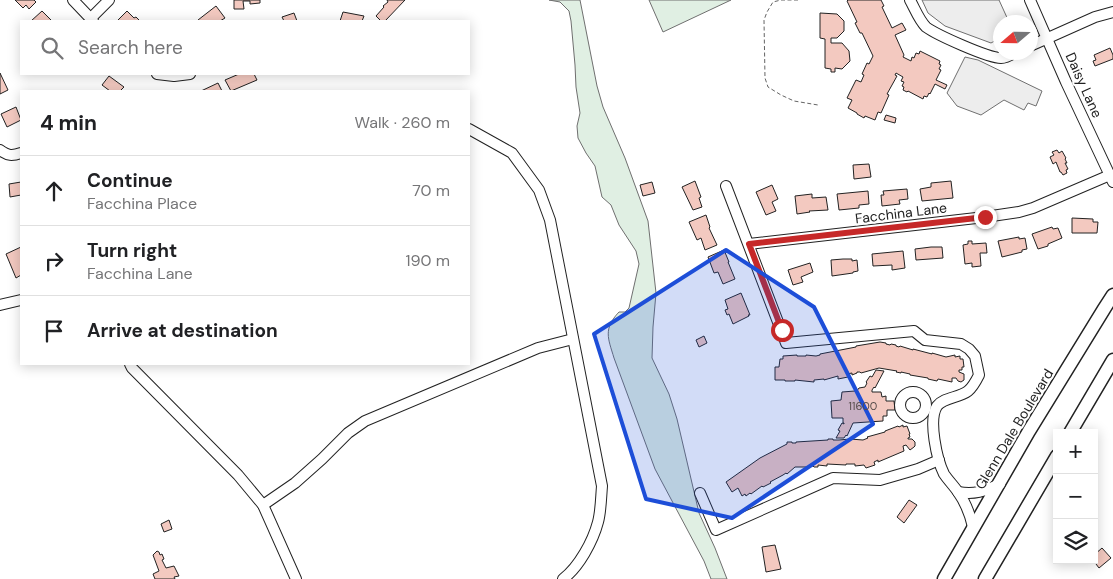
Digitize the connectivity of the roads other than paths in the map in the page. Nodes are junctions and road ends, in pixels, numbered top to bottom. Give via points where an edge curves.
1 (73, 0) edge
2 (109, 0) edge
3 (910, 0) edge
4 (1030, 0) edge
5 (1113, 12) edge
6 (92, 20) edge
7 (1048, 39) junction
8 (1038, 43) edge
9 (993, 56) edge
10 (166, 75) edge
11 (182, 75) edge
12 (470, 130) edge
13 (0, 150) edge
14 (20, 153) edge
15 (1111, 178) edge
16 (726, 186) dead end
17 (749, 244) junction
18 (1113, 295) edge
19 (20, 300) edge
20 (0, 306) edge
21 (573, 339) junction
22 (1113, 360) edge
23 (130, 365) edge
24 (1072, 429) edge
25 (939, 460) junction
26 (1053, 463) edge
27 (1000, 484) junction
28 (958, 492) junction
29 (700, 493) dead end
30 (262, 505) junction
31 (973, 528) junction
32 (296, 579) edge
33 (563, 579) edge
34 (944, 579) edge
35 (985, 579) edge

1 - 6 street
2 - 6 street
3 - 9 street via 925,26
4 - 7 street, Daisy Lane
5 - 7 street
7 - 8 street
7 - 15 street, Daisy Lane
10 - 11 street
12 - 21 street via 512,153 540,190 550,220
13 - 14 street via 11,156
15 - 17 street, Facchina Lane via 1019,212
16 - 17 street
17 - 25 street via 786,343 914,331 925,340 962,344 975,356 979,375 977,387 930,410
18 - 27 main road, Glenn Dale Boulevard
19 - 20 street
21 - 30 street via 538,348 365,421 295,483
21 - 33 street via 602,486 599,521 586,550
22 - 24 main road
23 - 30 street via 238,475
25 - 28 street via 944,474
25 - 29 street via 880,480 833,478 716,530
26 - 35 main road
27 - 28 street via 977,493
27 - 31 main road, Glenn Dale Boulevard
28 - 31 street via 970,513
30 - 32 street
31 - 34 main road, Glenn Dale Boulevard

